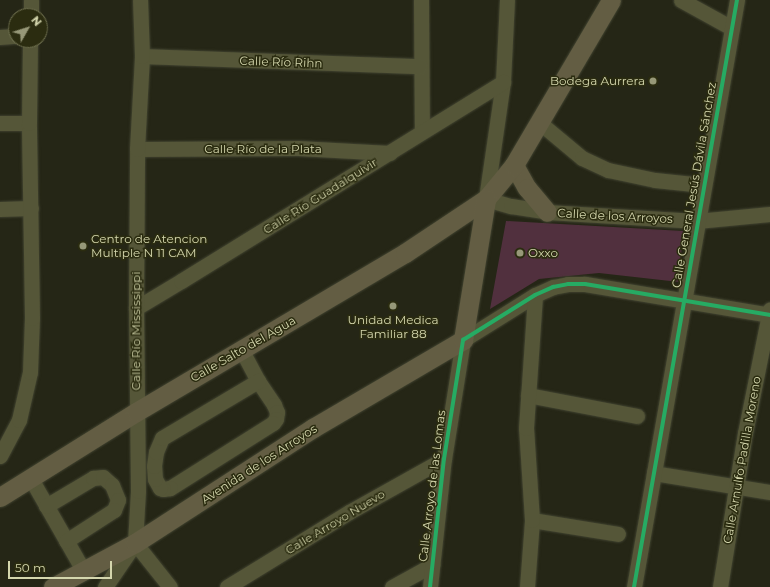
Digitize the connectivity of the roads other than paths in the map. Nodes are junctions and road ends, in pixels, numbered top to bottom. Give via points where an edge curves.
1 (140, 0) edge
2 (421, 0) edge
3 (507, 0) edge
4 (612, 0) edge
5 (681, 0) edge
6 (737, 0) edge
7 (698, 4) edge
8 (732, 28) junction
9 (30, 48) edge
10 (142, 56) junction
11 (420, 66) junction
12 (503, 82) junction
13 (0, 123) edge
14 (29, 123) junction
15 (540, 123) junction
16 (422, 131) junction
17 (136, 149) junction
18 (390, 153) junction
19 (514, 165) junction
20 (704, 185) junction
21 (486, 199) junction
22 (31, 208) junction
23 (0, 209) edge
24 (547, 212) junction
25 (770, 214) edge
26 (697, 221) junction
27 (535, 294) junction
28 (684, 300) junction
29 (136, 308) junction
30 (770, 313) edge
31 (463, 340) junction
32 (241, 349) junction
33 (258, 381) junction
34 (528, 395) junction
35 (136, 412) junction
36 (637, 416) dead end
37 (0, 456) edge
38 (444, 459) junction
39 (654, 472) junction
40 (30, 477) junction
41 (736, 487) junction
42 (770, 492) edge
43 (0, 497) edge
44 (46, 506) junction
45 (532, 520) junction
46 (618, 534) dead end
47 (66, 541) junction
48 (135, 543) junction
49 (432, 565) junction
50 (82, 570) junction
51 (54, 587) edge
52 (105, 587) edge
53 (170, 587) edge
54 (227, 587) edge
55 (392, 587) edge
56 (430, 587) edge
57 (527, 587) edge
58 (634, 587) edge
59 (720, 587) edge

1 - 10 street, Calle Río Mississippi
2 - 11 street
3 - 12 street
4 - 15 main road
5 - 7 street
6 - 8 street, Calle General Jesús Dávila Sánchez
7 - 8 street
8 - 20 street, Calle General Jesús Dávila Sánchez
9 - 14 street
10 - 11 street, Calle Río Rihn
10 - 17 street, Calle Río Mississippi
11 - 16 street
12 - 16 street, Calle Río Guadalquivir
12 - 21 street
13 - 14 street
14 - 22 street
15 - 19 main road
15 - 20 street via 582,158 601,167 655,180
16 - 18 street, Calle Río Guadalquivir
17 - 18 street, Calle Río de la Plata via 298,148
17 - 29 street, Calle Río Mississippi
18 - 29 street, Calle Río Guadalquivir
19 - 21 main road
19 - 24 main road via 527,188
20 - 26 street, Calle General Jesús Dávila Sánchez
21 - 24 street, Calle de los Arroyos
21 - 31 main road, Calle Arroyo de las Lomas
21 - 32 main road, Calle Salto del Agua via 405,252
22 - 23 street
22 - 37 street via 30,372 18,420
24 - 26 street, Calle de los Arroyos
25 - 26 street, Calle de los Arroyos
26 - 28 street, Calle General Jesús Dávila Sánchez
27 - 28 street via 553,287 585,284
27 - 31 street
27 - 34 street
28 - 30 street
28 - 39 street, Calle General Jesús Dávila Sánchez
29 - 35 street, Calle Río Mississippi
30 - 41 street, Calle Arnulfo Padilla Moreno
31 - 38 street, Calle Arroyo de las Lomas
31 - 48 main road, Avenida de los Arroyos via 313,428
32 - 33 street
32 - 35 main road, Calle Salto del Agua
33 - 33 street via 162,438 154,466 155,479 160,488 170,488 273,423 277,412
34 - 36 street
34 - 45 street via 526,428
35 - 40 main road, Calle Salto del Agua
35 - 48 street, Calle Río Mississippi via 138,491
38 - 49 street, Calle Arroyo de las Lomas
38 - 54 street, Calle Arroyo Nuevo via 349,512
39 - 41 street
39 - 58 street, Calle General Jesús Dávila Sánchez
40 - 43 main road, Calle Salto del Agua
40 - 44 street
41 - 42 street
41 - 59 street, Calle Arnulfo Padilla Moreno
44 - 47 street
44 - 47 street via 93,478 103,476 112,485 118,500 114,510
45 - 46 street
45 - 57 street
47 - 50 street
48 - 50 main road, Avenida de los Arroyos
48 - 52 street
48 - 53 street
49 - 55 street
49 - 56 street, Calle Arroyo de las Lomas
50 - 51 main road, Avenida de los Arroyos

